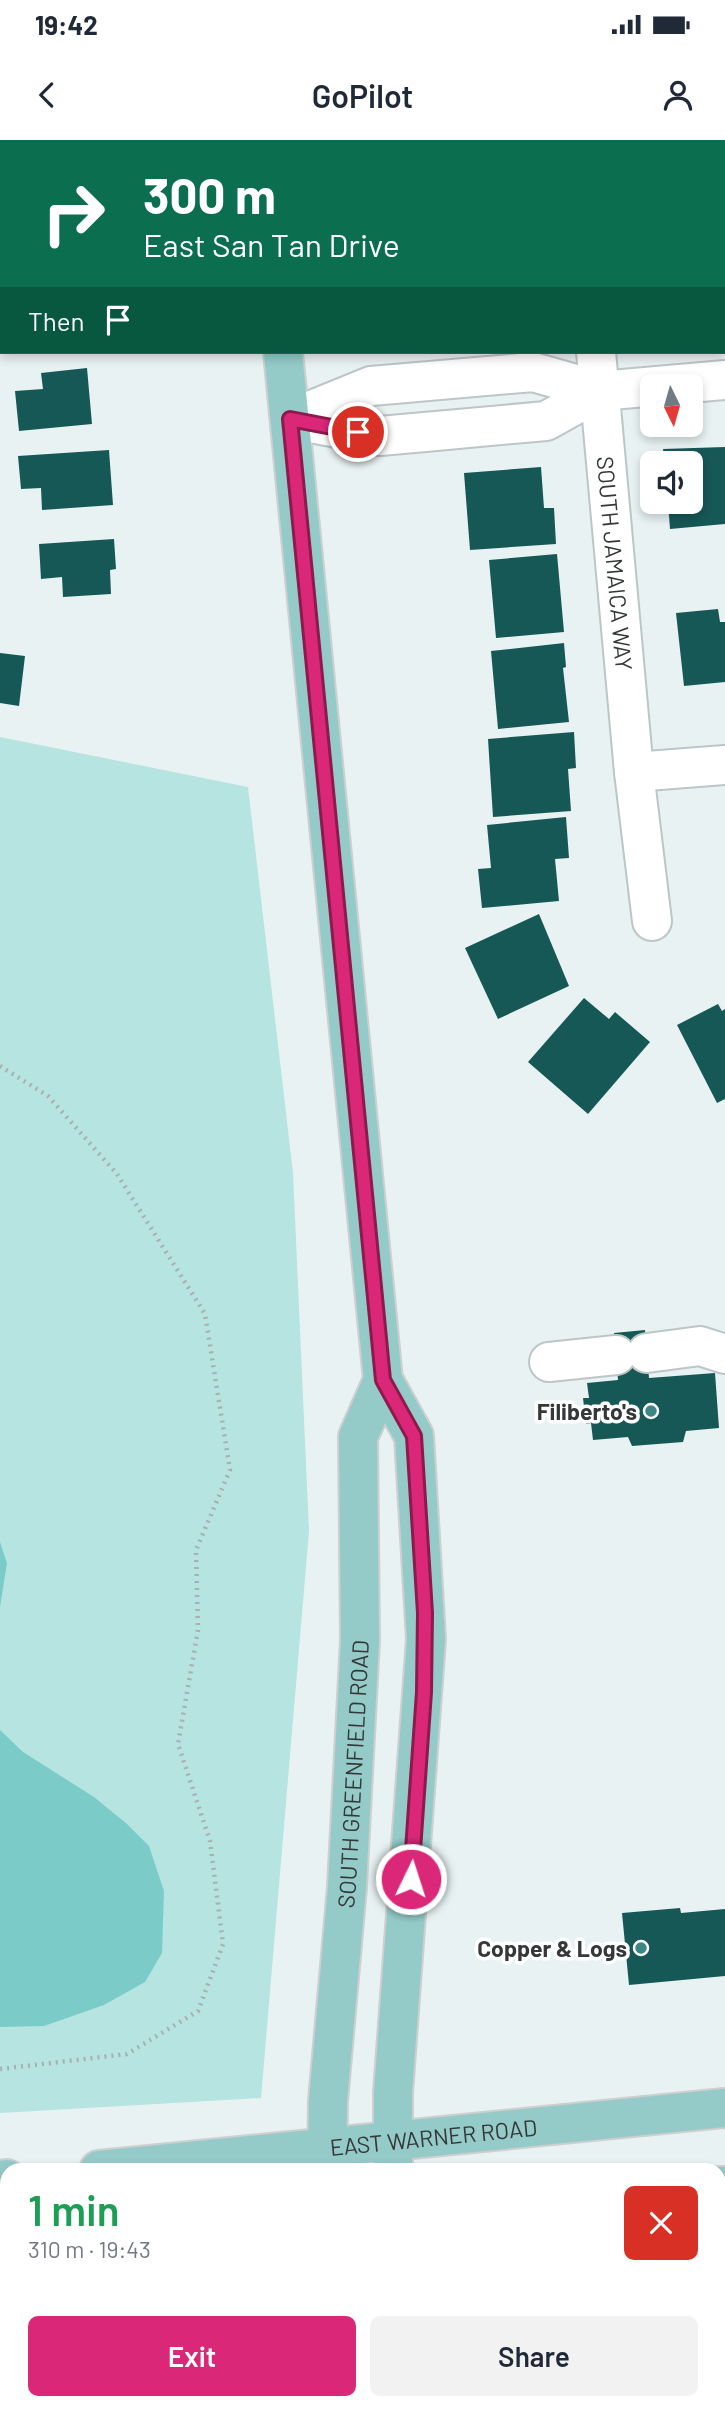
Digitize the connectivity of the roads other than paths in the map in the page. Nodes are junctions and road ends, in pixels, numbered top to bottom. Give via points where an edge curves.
1 (284, 354) edge
2 (596, 354) edge
3 (725, 380) edge
4 (600, 391) junction
5 (290, 419) junction
6 (725, 765) edge
7 (634, 772) junction
8 (652, 921) dead end
9 (725, 1354) edge
10 (549, 1362) dead end
11 (383, 1380) junction
12 (725, 2108) edge
13 (393, 2155) edge
14 (328, 2158) edge
15 (233, 2163) edge

1 - 5 main road, SOUTH GREENFIELD ROAD
2 - 4 street, SOUTH JAMAICA WAY
3 - 4 street
4 - 5 street via 533,372 380,385
4 - 5 street via 547,421 380,436
4 - 7 street, SOUTH JAMAICA WAY
5 - 11 main road, SOUTH GREENFIELD ROAD
6 - 7 street
7 - 8 street, SOUTH JAMAICA WAY
9 - 10 street via 700,1346
11 - 13 main road, SOUTH GREENFIELD ROAD via 414,1436 426,1639 393,2093
11 - 14 main road, SOUTH GREENFIELD ROAD via 358,1437 360,1640 347,1888 328,2101
12 - 13 main road, EAST WARNER ROAD
13 - 14 main road, EAST WARNER ROAD
14 - 15 main road, EAST WARNER ROAD

